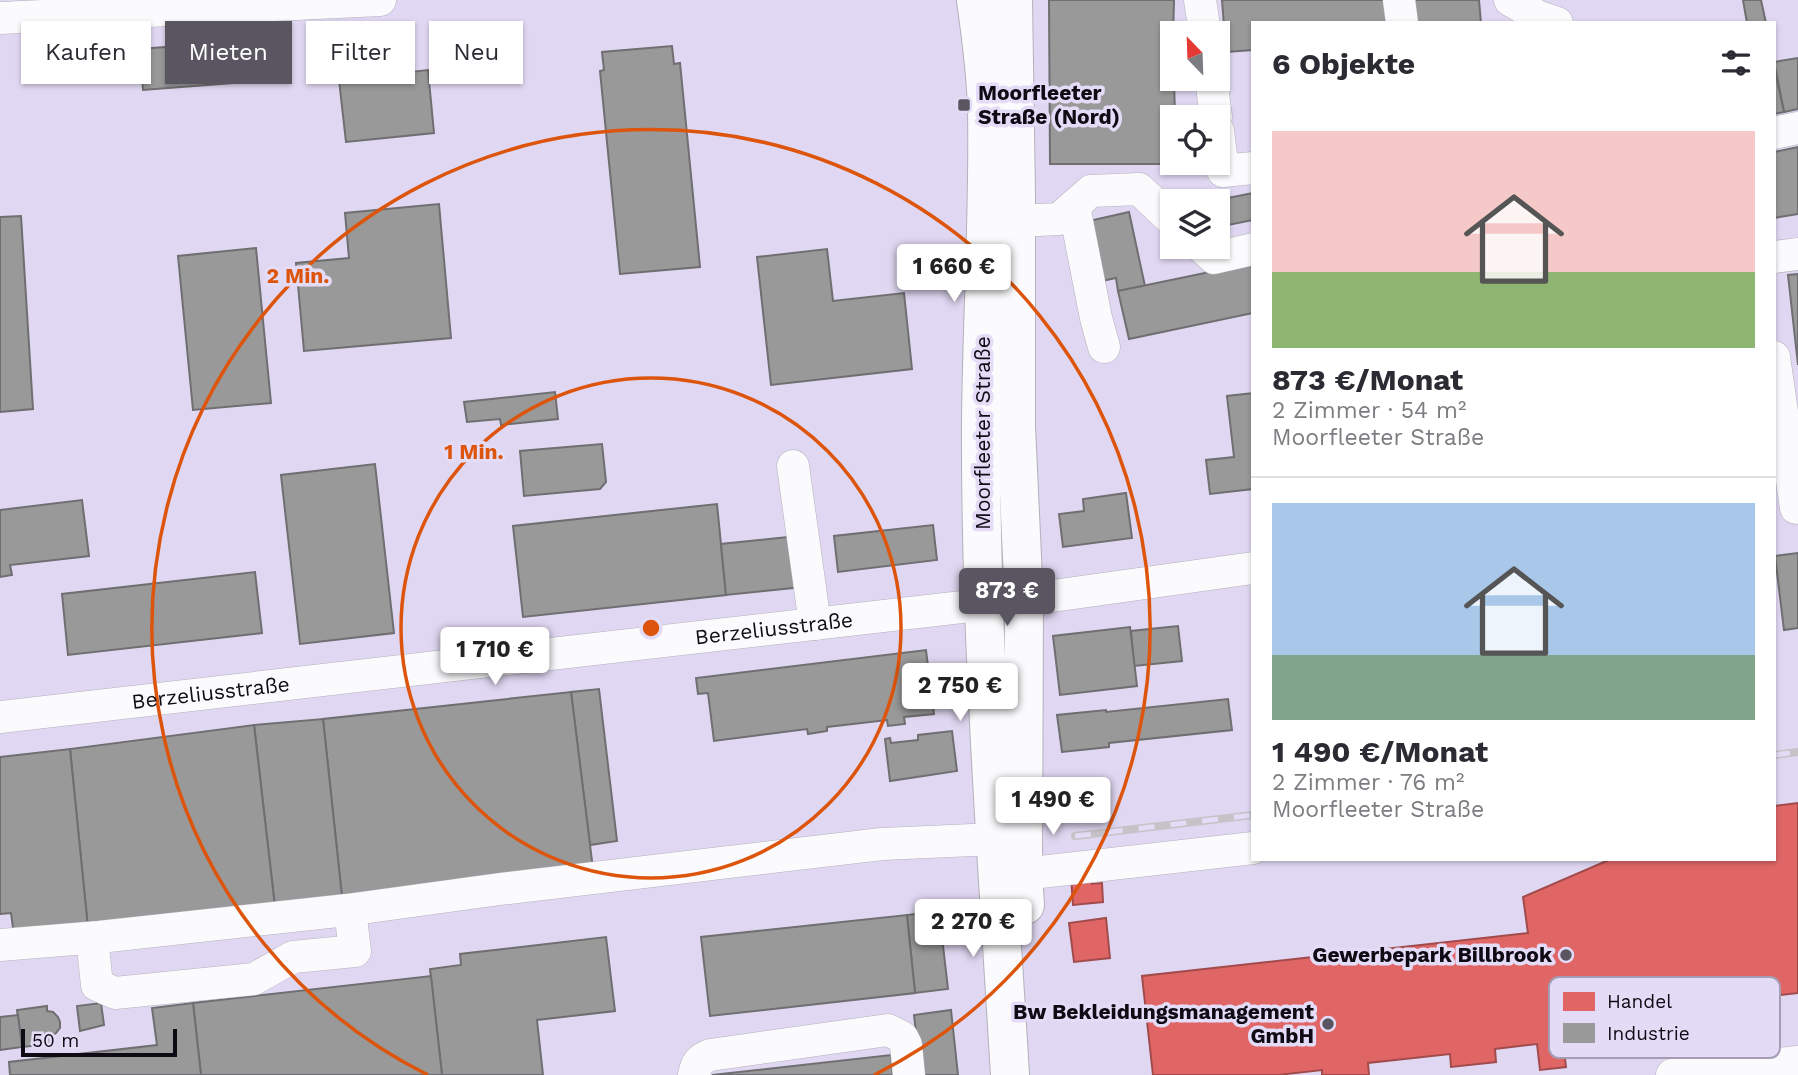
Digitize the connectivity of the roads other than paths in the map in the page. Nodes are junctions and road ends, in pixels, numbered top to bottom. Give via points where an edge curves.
1 (380, 0) edge
2 (975, 0) edge
3 (1013, 0) edge
4 (1200, 0) edge
5 (1399, 0) edge
6 (1510, 0) edge
7 (11, 12) edge
8 (1203, 21) edge
9 (1402, 21) edge
10 (1551, 21) edge
11 (1798, 128) edge
12 (1776, 133) edge
13 (1251, 168) edge
14 (1230, 170) edge
15 (1074, 206) junction
16 (1160, 209) edge
17 (1016, 221) junction
18 (1251, 249) edge
19 (1230, 254) edge
20 (1798, 254) edge
21 (1776, 257) edge
22 (1104, 347) dead end
23 (1776, 377) edge
24 (793, 466) dead end
25 (1789, 509) edge
26 (1251, 568) edge
27 (1024, 600) junction
28 (983, 604) junction
29 (815, 624) junction
30 (0, 717) edge
31 (1251, 848) edge
32 (1010, 856) junction
33 (350, 909) junction
34 (92, 938) junction
35 (0, 945) edge
36 (1783, 1067) edge
37 (694, 1075) edge
38 (909, 1075) edge
39 (1010, 1075) edge
40 (1035, 1075) edge
41 (1672, 1075) edge

1 - 7 street
2 - 28 main road, Moorfleeter Straße via 986,106
3 - 17 main road, Moorfleeter Straße
4 - 8 street
5 - 9 street
6 - 10 street
11 - 12 street
13 - 14 street
15 - 16 street via 1091,191 1139,189
15 - 17 street via 1059,219
15 - 22 street
17 - 27 main road, Moorfleeter Straße via 1016,427
18 - 19 street
20 - 21 street
23 - 25 street
24 - 29 street
26 - 27 street, Berzeliusstraße
27 - 28 street, Berzeliusstraße
27 - 32 main road, Moorfleeter Straße
28 - 29 street, Berzeliusstraße
28 - 32 main road, Moorfleeter Straße
29 - 30 street, Berzeliusstraße
31 - 32 street
32 - 33 street via 869,846
32 - 39 main road, Moorfleeter Straße
32 - 40 main road, Moorfleeter Straße
33 - 34 street
33 - 34 street via 355,951 293,957 254,979 116,993 97,985
34 - 35 street
36 - 41 street
37 - 38 street via 695,1066 710,1055 888,1030 902,1037 906,1045

